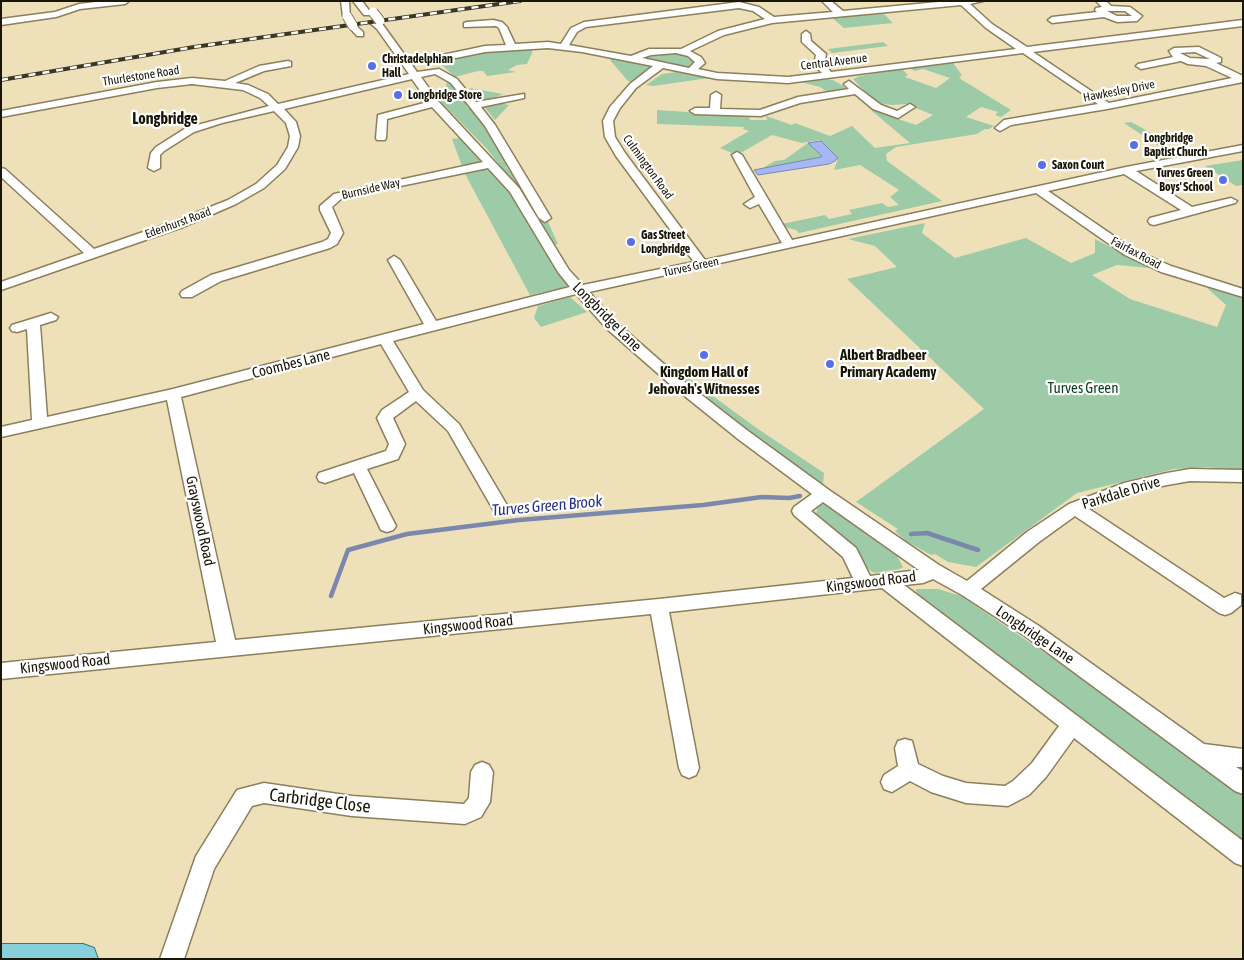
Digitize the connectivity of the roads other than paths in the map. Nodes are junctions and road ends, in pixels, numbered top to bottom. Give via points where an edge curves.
1 (125, 1) edge
2 (345, 1) edge
3 (357, 1) edge
4 (365, 1) edge
5 (826, 1) edge
6 (979, 1) edge
7 (1100, 1) edge
8 (963, 2) edge
9 (87, 3) edge
10 (110, 3) edge
11 (1107, 11) junction
12 (370, 13) junction
13 (841, 14) junction
14 (772, 20) junction
15 (1052, 20) dead end
16 (1, 22) edge
17 (1243, 23) edge
18 (468, 25) dead end
19 (360, 34) dead end
20 (806, 34) dead end
21 (1155, 34) junction
22 (511, 46) junction
23 (564, 46) junction
24 (1025, 50) junction
25 (683, 51) junction
26 (1182, 54) junction
27 (632, 59) junction
28 (418, 61) junction
29 (1208, 63) junction
30 (288, 64) dead end
31 (661, 66) junction
32 (1141, 66) dead end
33 (691, 71) junction
34 (834, 75) junction
35 (414, 77) junction
36 (1242, 79) edge
37 (437, 80) junction
38 (228, 83) junction
39 (856, 91) junction
40 (716, 95) dead end
41 (520, 96) dead end
42 (433, 102) junction
43 (475, 105) junction
44 (1107, 106) junction
45 (910, 107) dead end
46 (279, 109) junction
47 (695, 111) dead end
48 (715, 111) junction
49 (1, 114) edge
50 (1000, 128) dead end
51 (381, 138) dead end
52 (1243, 148) edge
53 (737, 155) dead end
54 (492, 164) junction
55 (154, 168) dead end
56 (1126, 170) junction
57 (1, 171) edge
58 (1039, 190) junction
59 (761, 198) junction
60 (1231, 201) dead end
61 (750, 204) dead end
62 (1190, 211) junction
63 (1154, 220) dead end
64 (549, 224) dead end
65 (789, 245) junction
66 (92, 254) junction
67 (394, 260) dead end
68 (702, 264) junction
69 (1, 286) edge
70 (579, 290) junction
71 (1243, 293) edge
72 (187, 294) dead end
73 (50, 317) dead end
74 (33, 323) junction
75 (433, 327) junction
76 (17, 328) dead end
77 (385, 340) junction
78 (417, 393) junction
79 (173, 394) junction
80 (40, 422) junction
81 (1, 432) edge
82 (358, 466) junction
83 (1243, 476) edge
84 (325, 477) dead end
85 (822, 494) junction
86 (500, 507) dead end
87 (1075, 508) junction
88 (387, 526) dead end
89 (932, 570) junction
90 (875, 582) junction
91 (968, 590) junction
92 (1234, 600) dead end
93 (659, 606) junction
94 (227, 647) junction
95 (1, 670) edge
96 (1072, 725) junction
97 (905, 748) dead end
98 (1200, 753) junction
99 (1243, 758) edge
100 (689, 768) dead end
101 (482, 772) dead end
102 (1243, 784) edge
103 (1243, 855) edge
104 (1, 959) edge
105 (83, 959) edge
106 (172, 959) edge

1 - 10 street
2 - 19 street, bridge via 347,16
3 - 12 street, Longbridge Lane
4 - 12 street, Longbridge Lane
5 - 13 street
6 - 8 street
7 - 11 street
8 - 13 street
8 - 24 street via 989,26
9 - 10 street
9 - 16 street via 56,14
11 - 15 street
11 - 21 street via 1127,9 1138,16 1128,19
12 - 28 street, Longbridge Lane
13 - 14 street
14 - 23 street via 756,9 728,5 584,25 574,30
14 - 25 street via 720,33
17 - 21 street, Central Avenue
18 - 22 street via 499,24
20 - 34 street via 808,42 821,54 820,65
21 - 24 street, Central Avenue
21 - 26 street
22 - 23 street, Central Avenue
22 - 28 street, Central Avenue
23 - 27 street, Central Avenue
24 - 34 street, Central Avenue
24 - 44 street
25 - 27 street via 656,50
25 - 33 street via 700,63
26 - 29 street via 1193,63
26 - 29 street via 1202,50 1218,60
26 - 32 street
27 - 31 street, Central Avenue
28 - 35 street, Longbridge Lane
28 - 37 street, Longbridge Lane
29 - 36 street
30 - 38 street via 262,68
31 - 33 street, Central Avenue
31 - 68 street, Culmington Road via 633,86 615,107 608,121 610,138
33 - 34 street, Central Avenue via 736,79 769,80
34 - 39 street
35 - 37 street
35 - 42 street, Longbridge Lane
35 - 46 street
36 - 44 street, Hawkesley Drive
37 - 42 street
37 - 43 street via 454,81
38 - 46 street, Thurlestone Road via 264,96
38 - 49 street, Thurlestone Road via 192,81 164,84
39 - 45 street via 877,108 898,115
39 - 48 street via 798,100 760,112
40 - 48 street
41 - 43 street
42 - 51 street via 382,117
42 - 54 street, Longbridge Lane
43 - 64 street
44 - 50 street, Hawkesley Drive via 1008,122
46 - 55 street via 219,121 176,137 155,155
46 - 66 street, Edenhurst Road via 295,131 295,142 287,160 268,180 212,211
47 - 48 street
52 - 56 street, Turves Green
53 - 59 street
54 - 70 street, Longbridge Lane via 515,190 564,272
54 - 72 street, Burnside Way via 338,196 326,206 337,233 326,246 216,278
56 - 58 street, Turves Green
56 - 62 street
57 - 66 street
58 - 65 street, Turves Green
58 - 71 street, Fairfax Road via 1129,252 1166,269
59 - 61 street
59 - 65 street
60 - 62 street
62 - 63 street
65 - 68 street, Turves Green
66 - 69 street, Edenhurst Road
67 - 75 street
68 - 70 street, Turves Green
70 - 75 street, Coombes Lane
70 - 85 street, Longbridge Lane via 611,325 676,382
73 - 74 street
74 - 76 street
74 - 80 street
75 - 77 street, Coombes Lane
77 - 78 street
77 - 79 street, Coombes Lane
78 - 82 street via 385,418 397,444 392,455
78 - 86 street via 454,428
79 - 80 street, Coombes Lane
79 - 94 street, Grayswood Road
80 - 81 street, Coombes Lane
82 - 84 street
82 - 88 street
83 - 87 street, Parkdale Drive via 1190,475 1167,479 1130,487
85 - 89 street, Longbridge Lane
85 - 90 street via 800,511 850,553
87 - 91 street, Parkdale Drive via 1033,537
87 - 92 street via 1225,608
89 - 90 street, Kingswood Road via 923,576
89 - 91 street, Longbridge Lane
90 - 93 street, Kingswood Road
90 - 96 street
91 - 98 street, Longbridge Lane
93 - 94 street, Kingswood Road
93 - 100 street
94 - 95 street, Kingswood Road
96 - 97 street via 1040,770 1022,788 1008,796 966,793 900,776
96 - 103 street
98 - 99 street
98 - 102 street, Longbridge Lane
101 - 106 street, Carbridge Close via 479,802 465,814 352,806 264,793 245,797 204,864
104 - 105 main road

